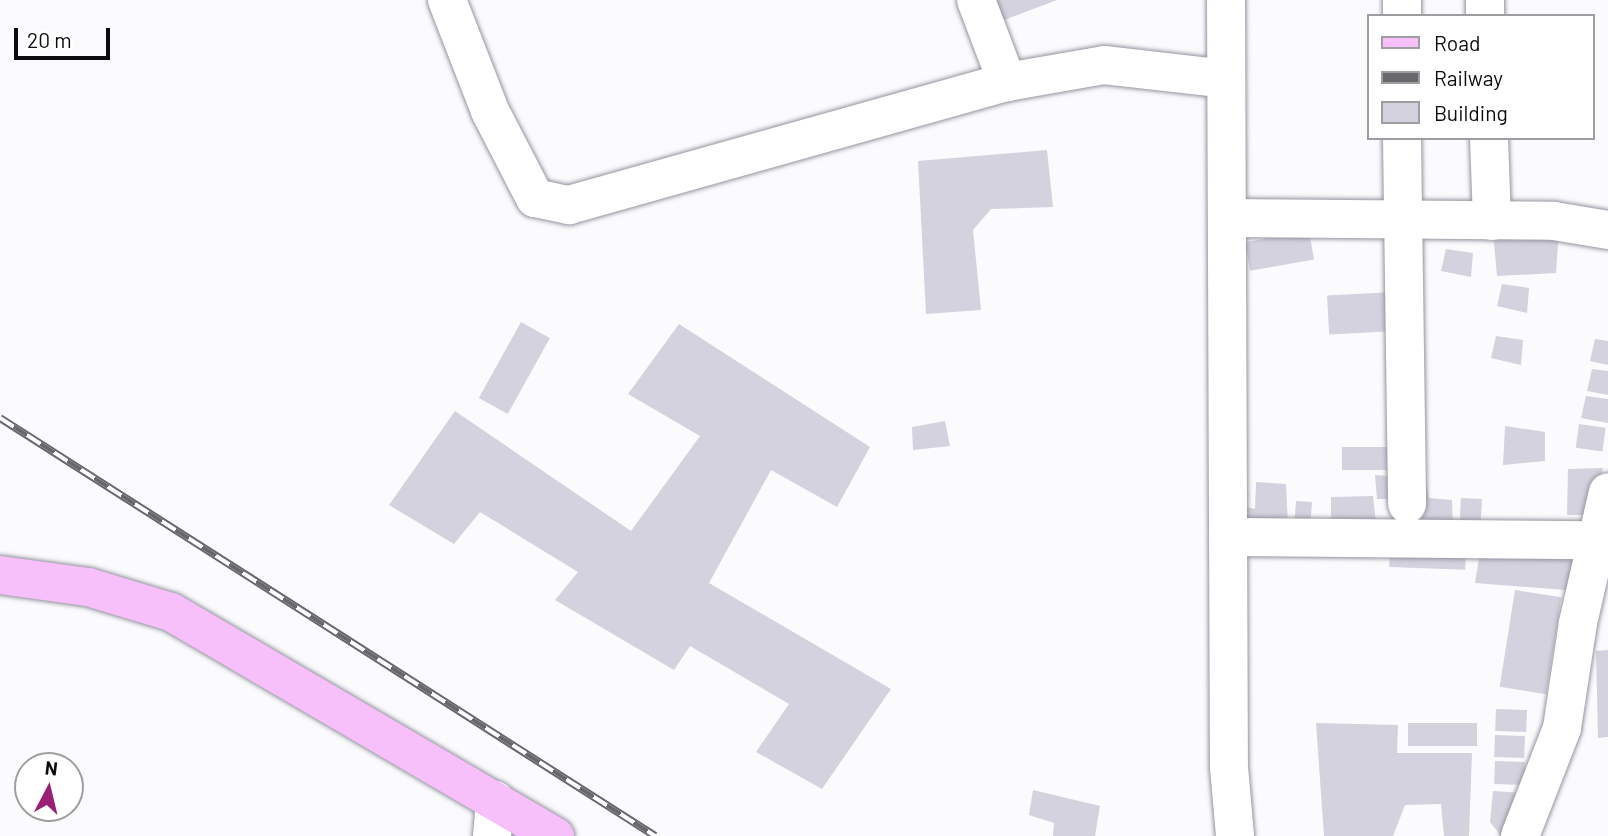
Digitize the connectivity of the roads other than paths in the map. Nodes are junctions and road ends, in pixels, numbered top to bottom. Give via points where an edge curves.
1 (447, 0) edge
2 (976, 0) edge
3 (1226, 0) edge
4 (1226, 79) junction
5 (1007, 82) junction
6 (1402, 140) edge
7 (1489, 140) edge
8 (1227, 218) junction
9 (1402, 220) junction
10 (1492, 220) junction
11 (1608, 230) edge
12 (1608, 492) edge
13 (1407, 503) dead end
14 (1228, 537) junction
15 (1597, 540) junction
16 (0, 575) edge
17 (1593, 624) edge
18 (494, 818) edge
19 (1241, 835) edge
20 (555, 836) edge
21 (1520, 836) edge

1 - 5 street via 490,111 535,198 569,205
2 - 5 street
3 - 4 street
4 - 5 street via 1104,65
4 - 8 street
6 - 9 street
7 - 10 street
8 - 9 street
8 - 14 street
9 - 10 street
9 - 13 street
10 - 11 street via 1554,221
12 - 15 street
14 - 15 street
14 - 19 street via 1229,767
15 - 17 street
16 - 18 main road via 88,587 171,612
17 - 21 street via 1562,728
18 - 20 main road

